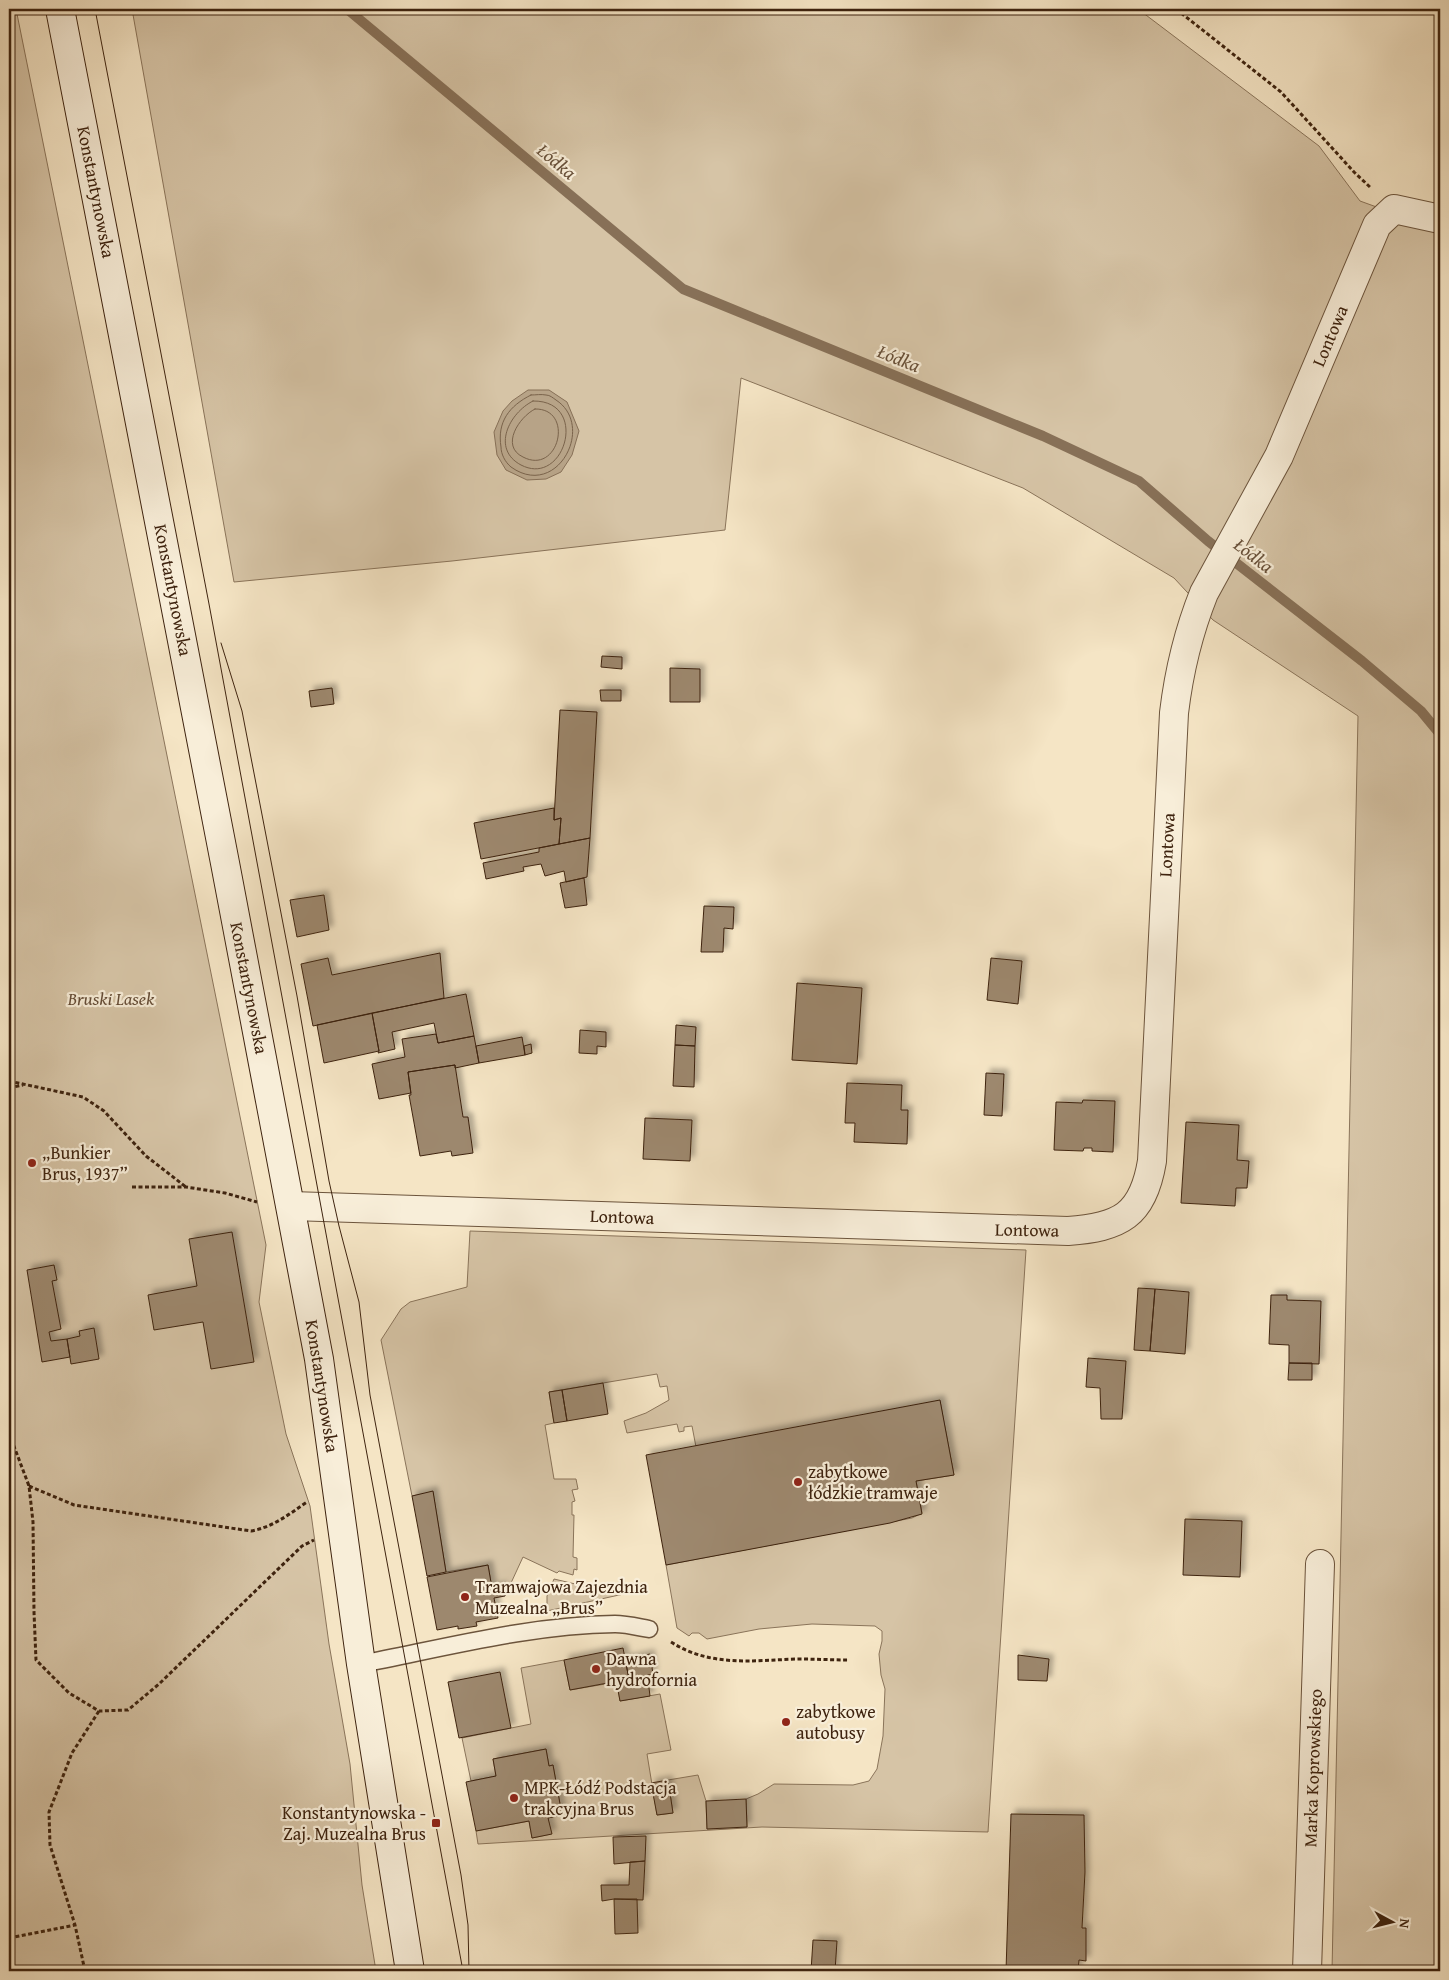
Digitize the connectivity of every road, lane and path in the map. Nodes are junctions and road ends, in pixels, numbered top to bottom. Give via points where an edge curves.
1 (60, 9) edge
2 (1176, 9) edge
3 (1394, 209) junction
4 (1440, 219) edge
5 (9, 1081) edge
6 (26, 1085) junction
7 (9, 1088) edge
8 (186, 1187) junction
9 (132, 1188) dead end
10 (291, 1206) junction
11 (9, 1433) edge
12 (335, 1473) junction
13 (29, 1486) junction
14 (342, 1530) junction
15 (1320, 1564) dead end
16 (649, 1629) joint
17 (849, 1660) dead end
18 (361, 1664) junction
19 (98, 1711) junction
20 (75, 1925) junction
21 (9, 1938) edge
22 (85, 1971) edge
23 (410, 1971) edge
24 (1307, 1971) edge

1 - 10 street, Konstantynowska
2 - 3 path via 1281,92 1354,172
3 - 4 street
3 - 10 street, Lontowa via 1376,225 1279,456 1204,593 1185,647 1174,713 1152,1161 1144,1190 1133,1208 1120,1220 1104,1227 1068,1231
5 - 6 path
6 - 7 path
6 - 8 path via 83,1097 104,1110 146,1156
8 - 9 path
8 - 10 path
10 - 12 street, Konstantynowska via 320,1359
11 - 13 path
12 - 13 path via 314,1497 278,1523 250,1531 74,1505
12 - 14 street, Konstantynowska
13 - 19 path via 33,1522 36,1660 69,1693
14 - 18 street, Konstantynowska
14 - 19 path via 302,1546 128,1710
15 - 24 street, Marka Koprowskiego
16 - 17 path via 706,1657 738,1662
16 - 18 lane via 617,1624 563,1628
18 - 23 street, Konstantynowska
19 - 20 path via 72,1753 48,1812 50,1845
20 - 21 path
20 - 22 path

